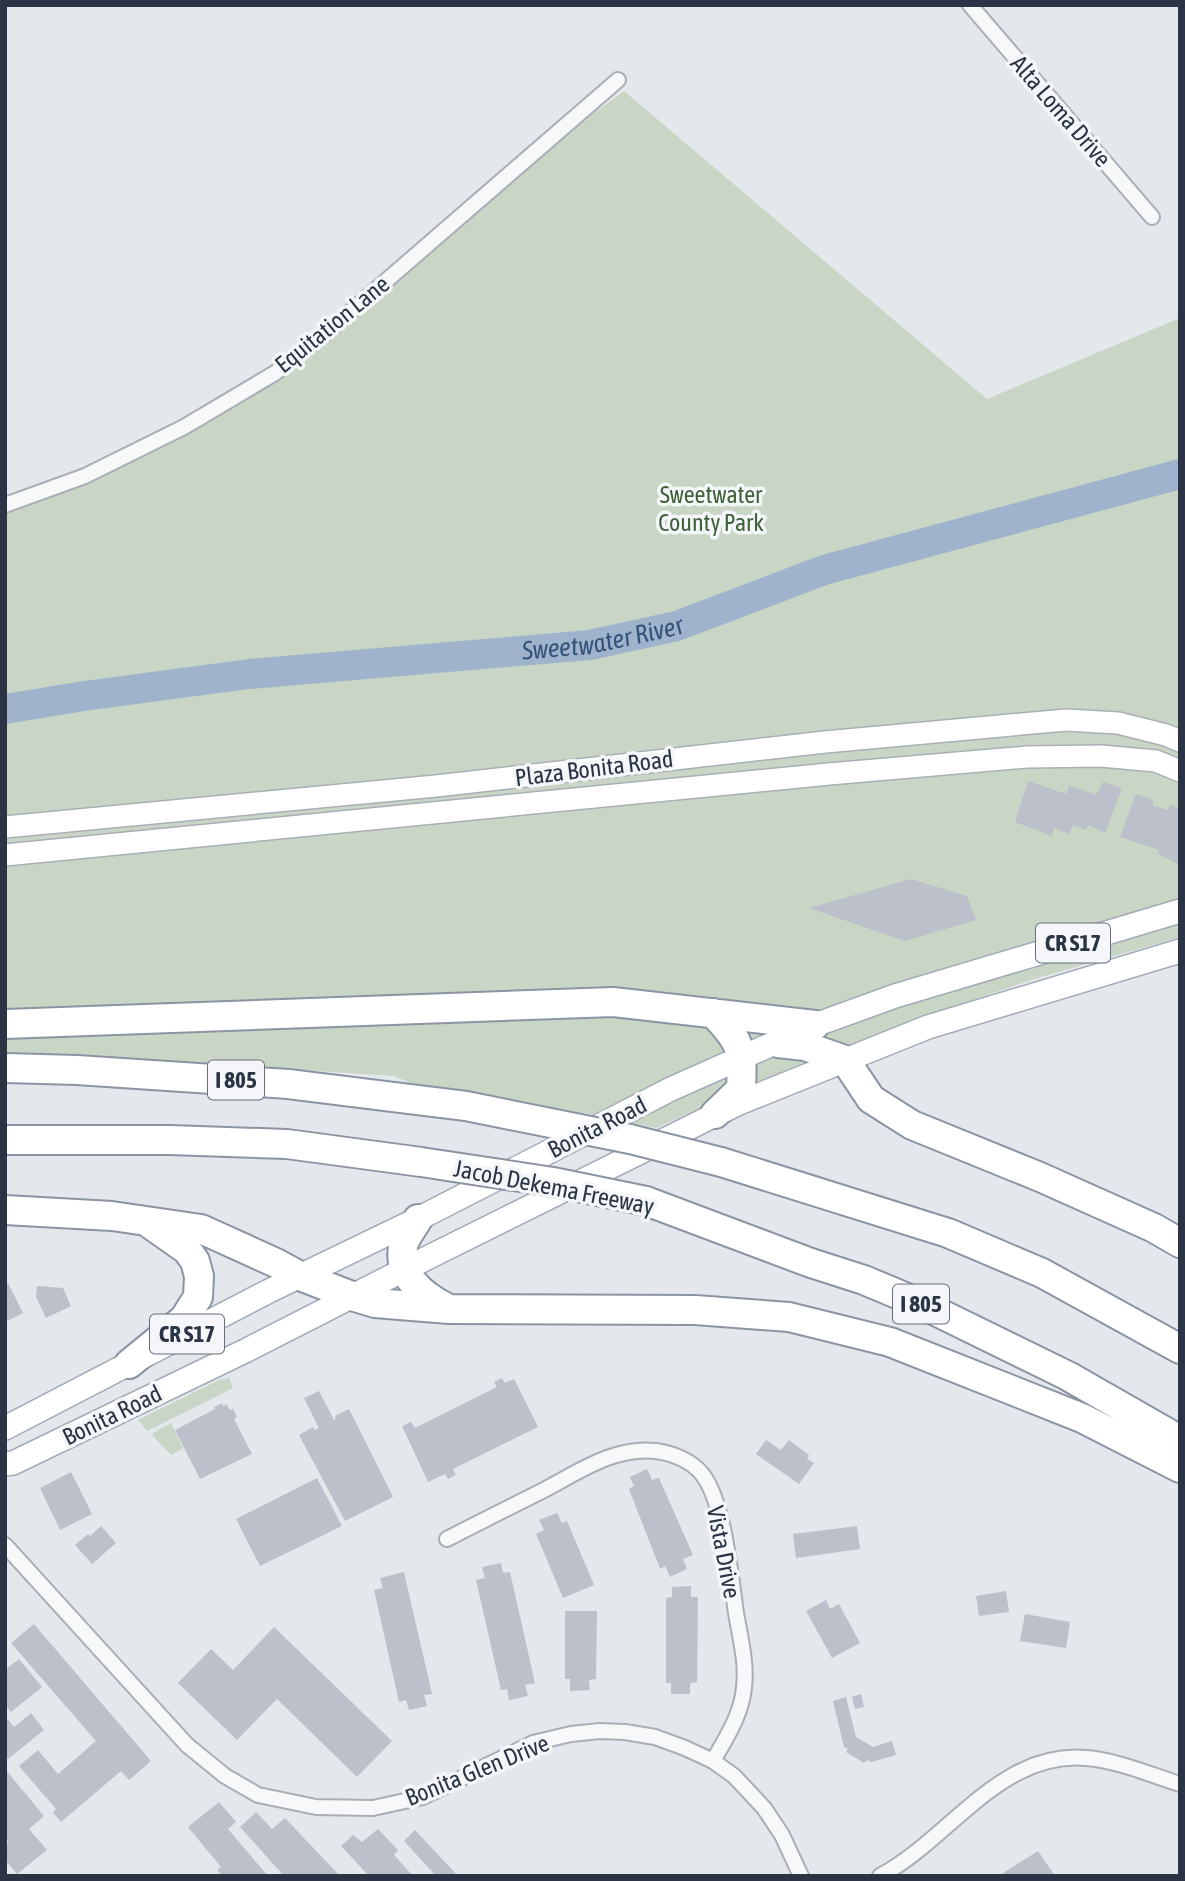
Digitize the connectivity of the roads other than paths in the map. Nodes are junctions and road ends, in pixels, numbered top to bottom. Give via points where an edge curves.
1 (970, 5) edge
2 (618, 80) dead end
3 (1152, 218) dead end
4 (5, 505) edge
5 (1180, 741) edge
6 (1180, 771) edge
7 (5, 827) edge
8 (5, 855) edge
9 (1180, 911) edge
10 (1180, 951) edge
11 (713, 1013) junction
12 (5, 1024) edge
13 (815, 1025) junction
14 (778, 1043) junction
15 (742, 1058) junction
16 (845, 1060) junction
17 (5, 1068) edge
18 (715, 1114) junction
19 (5, 1140) edge
20 (5, 1210) edge
21 (418, 1219) junction
22 (144, 1221) junction
23 (1180, 1243) edge
24 (404, 1269) junction
25 (1042, 1273) junction
26 (300, 1276) junction
27 (352, 1296) junction
28 (449, 1309) junction
29 (1180, 1329) edge
30 (1180, 1349) edge
31 (129, 1364) junction
32 (5, 1428) edge
33 (1180, 1440) edge
34 (5, 1464) edge
35 (1180, 1468) edge
36 (447, 1539) dead end
37 (5, 1545) edge
38 (713, 1760) junction
39 (1180, 1784) edge
40 (801, 1876) edge
41 (880, 1876) edge

1 - 3 street, Alta Loma Drive
2 - 4 street, Equitation Lane via 275,373 184,427 85,476
5 - 7 main road, Plaza Bonita Road via 1118,723 1054,721
6 - 8 main road, Plaza Bonita Road via 1156,761 1027,757
9 - 13 main road, Bonita Road / CR S17 via 895,996
10 - 16 main road, Bonita Road / CR S17 via 928,1027
11 - 12 highway via 613,1002
11 - 13 highway
11 - 15 highway via 732,1032
13 - 14 main road, Bonita Road / CR S17
14 - 15 main road, Bonita Road / CR S17
14 - 16 highway via 805,1046
15 - 18 highway via 741,1089
15 - 21 main road, Bonita Road / CR S17 via 671,1089
16 - 18 main road, Bonita Road / CR S17
16 - 23 highway via 871,1099 912,1125 1053,1183
17 - 25 highway, I 805, bridge via 288,1083 466,1105 721,1162 948,1233
18 - 24 main road, Bonita Road / CR S17
19 - 33 highway, Jacob Dekema Freeway / I 805, bridge via 286,1144 553,1182 646,1201 919,1303 1068,1376
20 - 22 highway
21 - 24 highway via 404,1243
21 - 26 main road, Bonita Road / CR S17
22 - 26 highway via 201,1229
22 - 31 highway via 187,1250 199,1276 198,1293 184,1320
24 - 27 main road, Bonita Road / CR S17
24 - 28 highway via 421,1292
25 - 29 highway via 1093,1287
25 - 30 highway, I 805
26 - 27 highway
26 - 31 main road, Bonita Road / CR S17
27 - 28 highway via 375,1303
27 - 34 main road, Bonita Road / CR S17
28 - 35 highway via 695,1310 789,1317 890,1342 1082,1419
31 - 32 main road, Bonita Road / CR S17
36 - 38 street, Vista Drive via 605,1458 658,1451 692,1464 708,1483 719,1511 743,1656 739,1710
37 - 38 street, Bonita Glen Drive via 187,1745 258,1795 316,1807 373,1808 423,1797 533,1743 600,1731 655,1737
38 - 40 street via 764,1808
39 - 41 street via 1099,1759 1068,1758 1033,1765 1001,1781 912,1856

